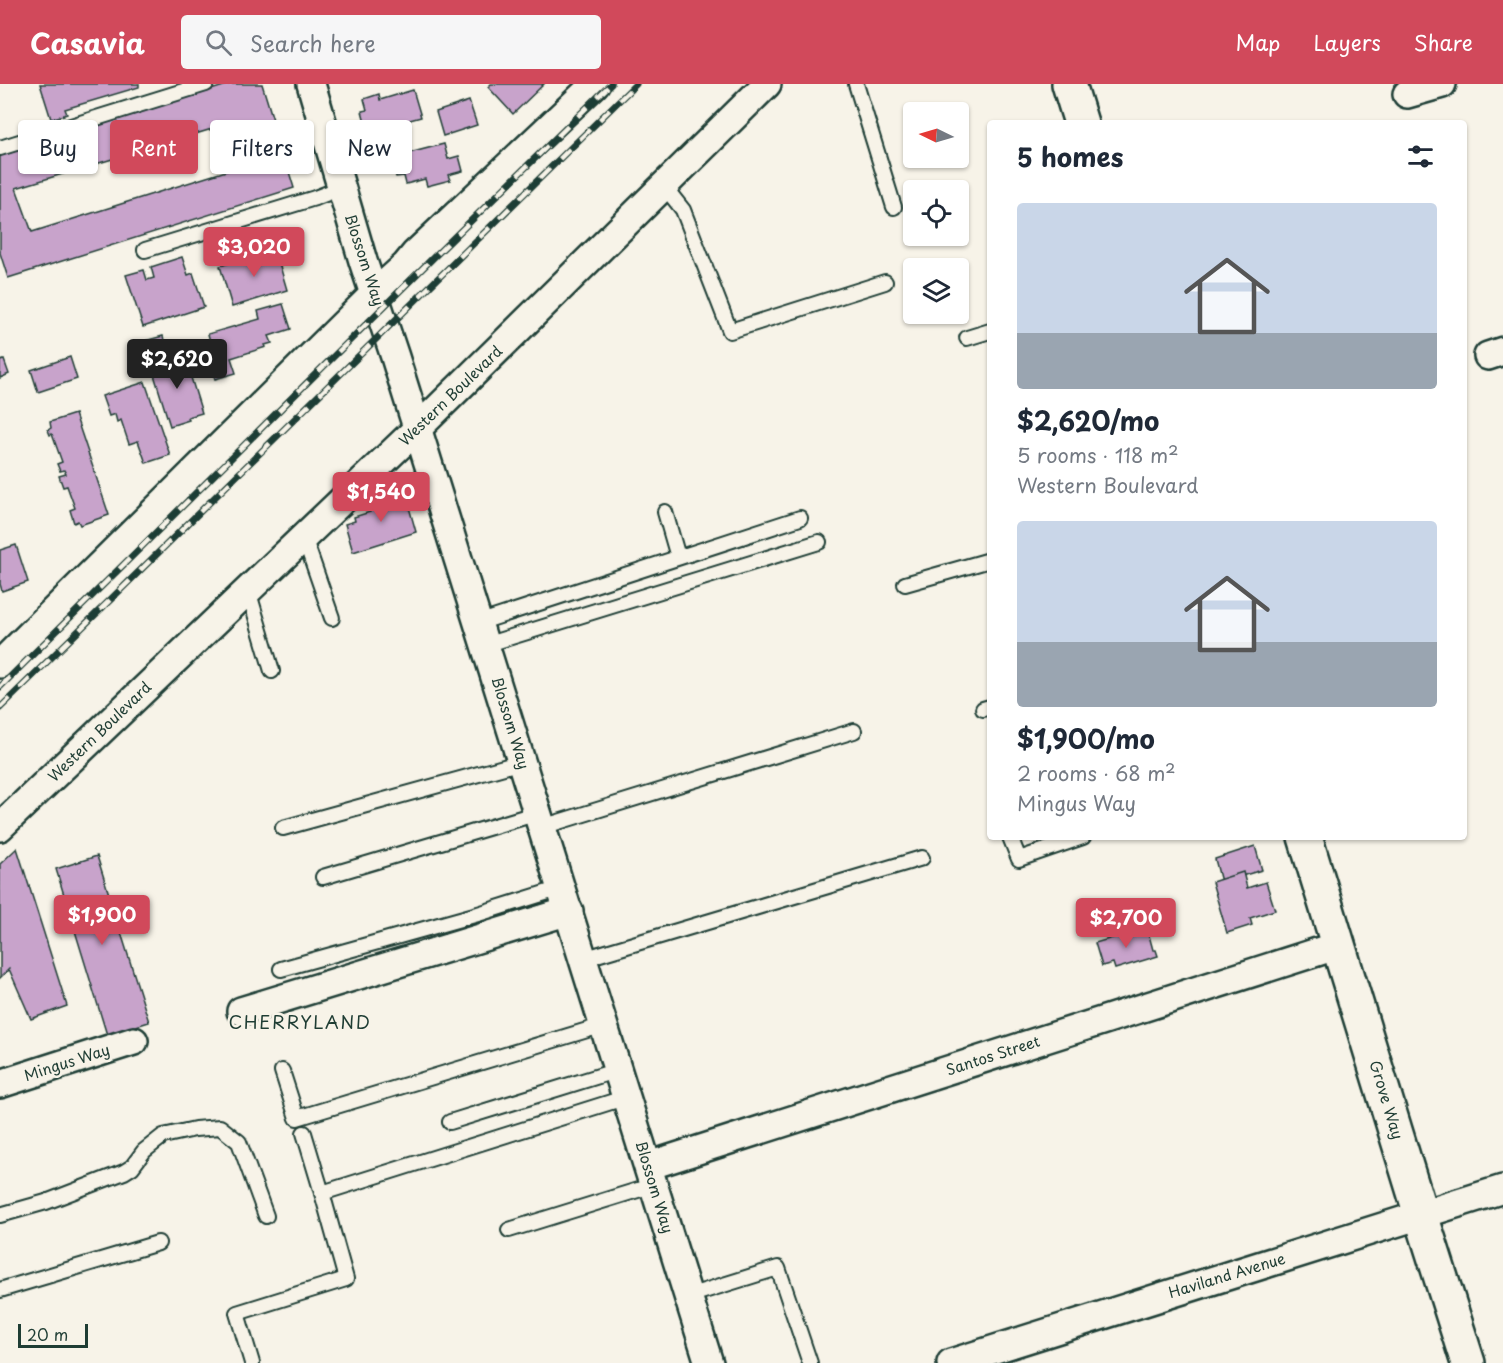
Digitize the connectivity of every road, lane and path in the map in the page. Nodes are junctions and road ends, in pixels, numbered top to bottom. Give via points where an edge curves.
1 (206, 84) edge
2 (311, 84) edge
3 (595, 84) edge
4 (767, 84) edge
5 (856, 84) edge
6 (1069, 84) edge
7 (1442, 84) edge
8 (1407, 94) dead end
9 (1080, 120) edge
10 (0, 148) edge
11 (664, 186) junction
12 (341, 188) junction
13 (894, 207) dead end
14 (145, 250) dead end
15 (885, 282) dead end
16 (374, 294) junction
17 (987, 332) edge
18 (967, 338) dead end
19 (418, 428) junction
20 (665, 512) dead end
21 (800, 518) dead end
22 (304, 537) junction
23 (819, 542) dead end
24 (678, 558) junction
25 (987, 561) edge
26 (905, 584) dead end
27 (248, 590) junction
28 (332, 618) dead end
29 (482, 634) junction
30 (0, 664) edge
31 (272, 671) dead end
32 (854, 731) dead end
33 (522, 762) junction
34 (540, 820) junction
35 (0, 827) edge
36 (283, 828) dead end
37 (1011, 840) edge
38 (1074, 840) edge
39 (1306, 840) edge
40 (922, 858) dead end
41 (323, 877) dead end
42 (565, 899) junction
43 (1339, 945) junction
44 (583, 958) junction
45 (281, 969) dead end
46 (242, 1011) dead end
47 (604, 1025) junction
48 (134, 1041) dead end
49 (618, 1070) junction
50 (282, 1071) dead end
51 (0, 1084) edge
52 (627, 1097) junction
53 (450, 1122) dead end
54 (304, 1134) dead end
55 (651, 1176) junction
56 (1503, 1189) edge
57 (322, 1192) junction
58 (0, 1215) edge
59 (1421, 1215) junction
60 (266, 1216) dead end
61 (508, 1230) dead end
62 (158, 1243) dead end
63 (0, 1290) edge
64 (688, 1296) junction
65 (252, 1363) edge
66 (709, 1363) edge
67 (810, 1363) edge
68 (951, 1363) edge
69 (1468, 1363) edge

1 - 10 lane
2 - 12 street, Blossom Way
3 - 16 street
4 - 11 street, Western Boulevard
5 - 13 lane
6 - 9 street
7 - 8 street
11 - 15 lane via 683,210 730,331
11 - 19 street, Western Boulevard
12 - 14 lane
12 - 16 street, Blossom Way
16 - 19 street, Blossom Way
16 - 30 street
17 - 18 lane
19 - 22 street, Western Boulevard
19 - 29 street, Blossom Way
20 - 24 lane
21 - 24 lane
22 - 27 street, Western Boulevard
22 - 28 lane
23 - 29 lane
24 - 29 lane
25 - 26 lane
27 - 31 lane
27 - 35 street, Western Boulevard
29 - 33 street, Blossom Way
32 - 34 lane
33 - 34 street, Blossom Way
33 - 36 lane
34 - 41 lane
34 - 42 street, Blossom Way
37 - 38 lane via 1019,859
39 - 43 street, Grove Way
40 - 44 lane
42 - 44 street, Blossom Way
42 - 45 lane via 478,914
42 - 46 street
43 - 55 street, Santos Street
43 - 59 street, Grove Way
44 - 47 street, Blossom Way
47 - 49 street, Blossom Way
47 - 50 lane via 297,1118
48 - 51 street, Mingus Way
49 - 52 street, Blossom Way
49 - 53 lane
52 - 55 street, Blossom Way
52 - 57 lane
54 - 57 lane
55 - 61 lane
55 - 64 street, Blossom Way
56 - 59 street, Haviland Avenue
57 - 65 lane via 346,1278 237,1313
58 - 60 lane via 124,1172 163,1136 220,1127 239,1142
59 - 68 street, Haviland Avenue
59 - 69 street, Grove Way
62 - 63 lane
64 - 66 street, Blossom Way
64 - 67 lane via 778,1268

